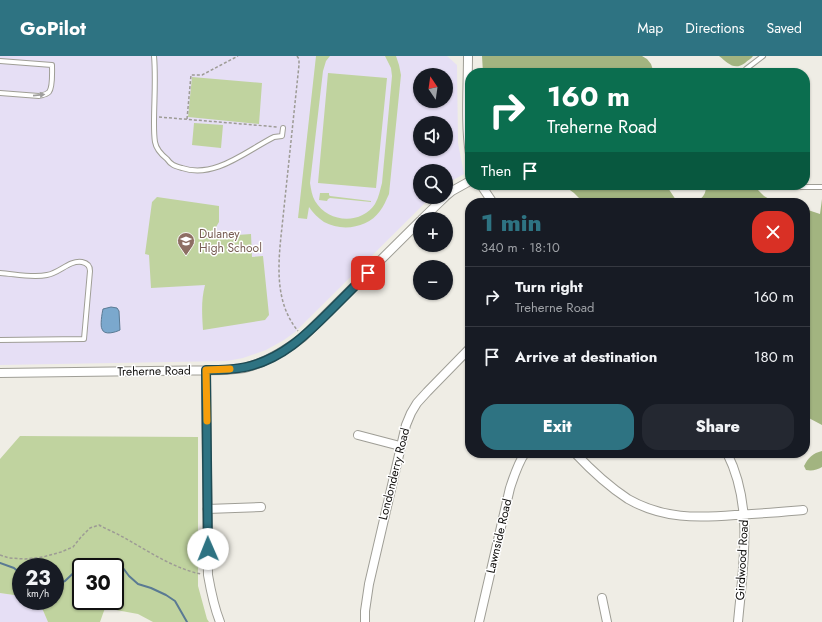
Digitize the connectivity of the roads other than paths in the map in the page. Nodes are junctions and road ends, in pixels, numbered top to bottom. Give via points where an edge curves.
1 (154, 56) edge
2 (468, 56) edge
3 (763, 56) edge
4 (0, 61) edge
5 (468, 68) edge
6 (747, 68) edge
7 (0, 93) edge
8 (283, 128) road end
9 (465, 184) edge
10 (810, 187) edge
11 (822, 187) edge
12 (453, 190) edge
13 (437, 204) edge
14 (429, 212) edge
15 (413, 228) edge
16 (0, 274) edge
17 (0, 340) edge
18 (465, 353) edge
19 (206, 370) junction
20 (0, 373) edge
21 (358, 435) dead end
22 (400, 446) junction
23 (522, 458) edge
24 (580, 458) edge
25 (729, 458) edge
26 (260, 507) dead end
27 (207, 509) junction
28 (803, 510) dead end
29 (744, 515) junction
30 (602, 598) dead end
31 (220, 622) edge
32 (365, 622) edge
33 (479, 622) edge
34 (607, 622) edge
35 (738, 622) edge

1 - 8 lane via 155,142 171,165 187,170 212,169 228,163 274,137 282,136
2 - 5 street
3 - 6 lane
7 -> 4 lane via 45,95 51,87 52,65
9 - 12 street, Treherne Road
10 - 11 lane
13 - 14 street, Treherne Road
15 - 19 street, Treherne Road via 303,338 287,349 256,364 226,370
16 - 17 lane via 47,275 74,262 83,262 90,267 84,339
18 - 22 street, Londonderry Road via 417,403 406,425
19 - 20 street, Treherne Road
19 - 27 street
21 - 22 street
22 - 32 street, Londonderry Road via 368,584
23 - 33 street, Lawnside Road via 510,488
24 - 29 street via 612,488 646,507 685,517
25 - 29 street, Girdwood Road via 742,497
26 - 27 street
27 - 31 street via 208,575
28 - 29 street
29 - 35 street, Girdwood Road via 745,535
30 - 34 street

